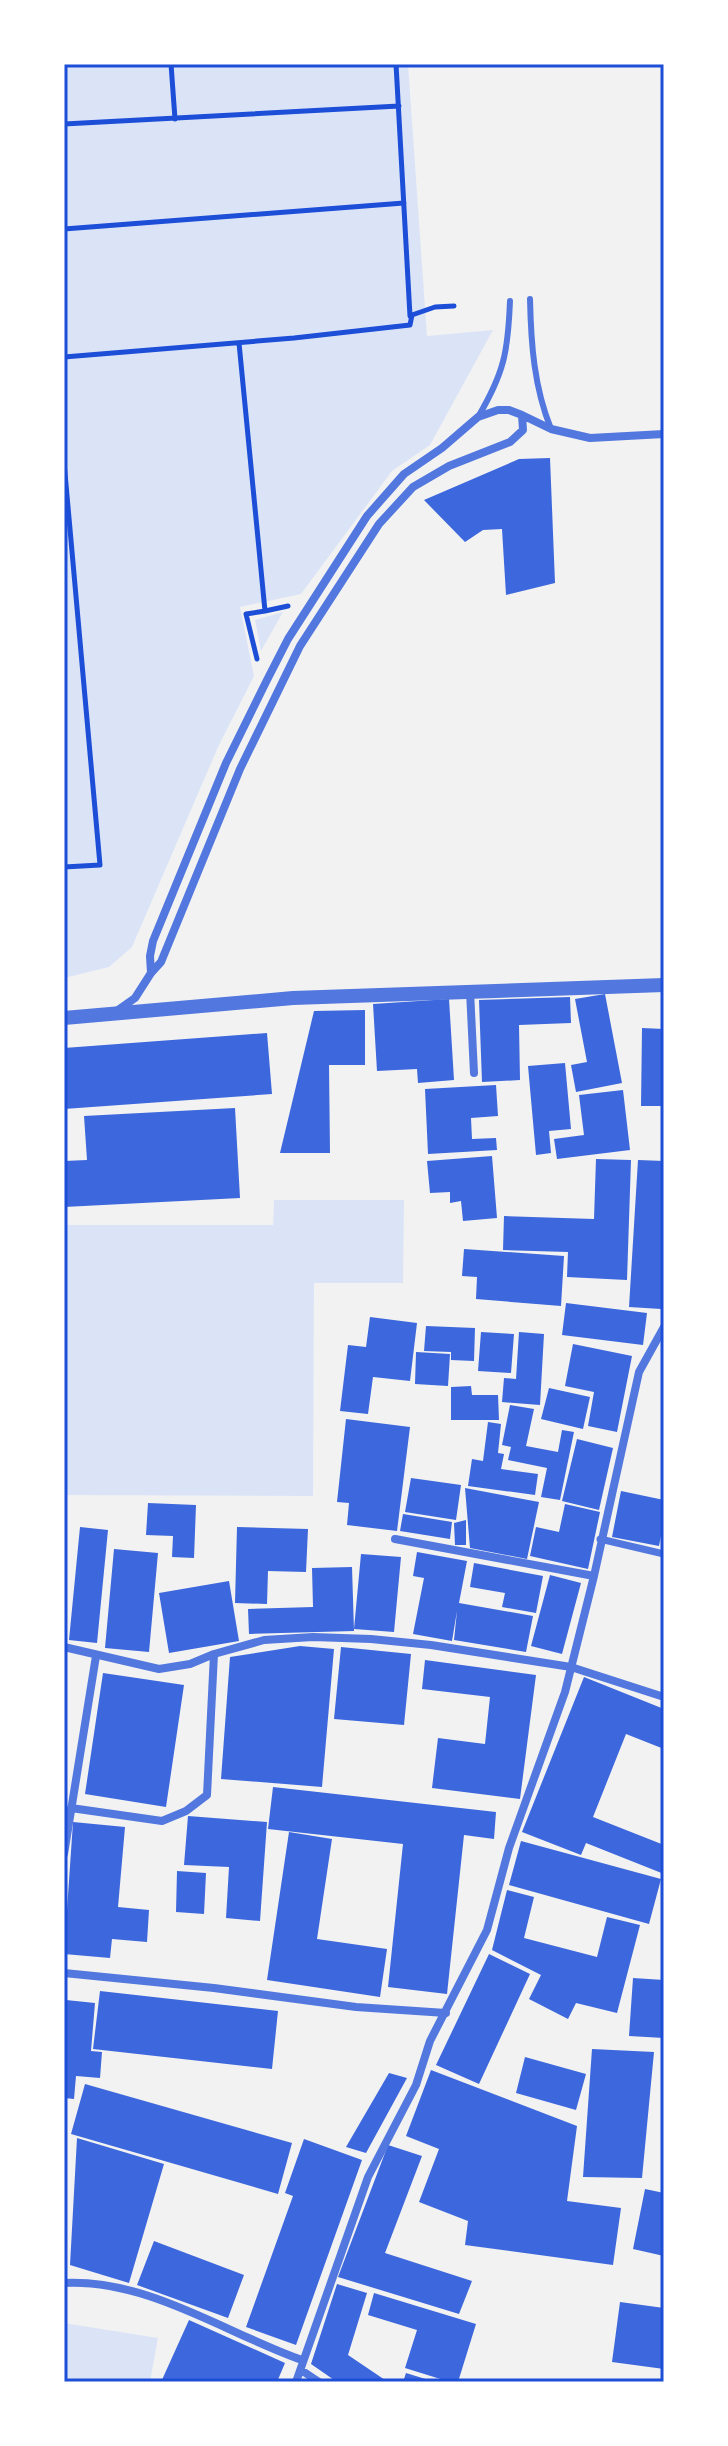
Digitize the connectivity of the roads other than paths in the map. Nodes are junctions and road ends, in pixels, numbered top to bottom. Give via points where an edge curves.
1 (530, 299) dead end
2 (510, 301) dead end
3 (522, 415) junction
4 (478, 417) junction
5 (551, 429) junction
6 (664, 434) edge
7 (151, 973) junction
8 (664, 985) edge
9 (470, 991) junction
10 (111, 1015) junction
11 (64, 1018) edge
12 (474, 1073) dead end
13 (664, 1327) edge
14 (395, 1539) dead end
15 (600, 1539) junction
16 (664, 1554) edge
17 (594, 1576) junction
18 (64, 1647) edge
19 (214, 1654) junction
20 (96, 1656) junction
21 (571, 1667) junction
22 (664, 1697) edge
23 (71, 1808) junction
24 (64, 1854) edge
25 (64, 1973) edge
26 (446, 2013) junction
27 (64, 2283) edge
28 (302, 2365) junction
29 (296, 2382) edge
30 (319, 2382) edge

1 - 5 lane via 534,368
2 - 4 lane via 505,361
3 - 4 street via 498,410
3 - 5 street
3 - 7 street via 523,430 510,442 413,487 379,524 300,646 240,769 169,947
4 - 7 street via 404,474 367,516 288,639 226,763 153,941
5 - 6 street via 590,438
7 - 10 street via 135,998
8 - 9 street
9 - 10 street via 293,998
9 - 12 street
10 - 11 street
13 - 15 street via 639,1372
14 - 17 street
15 - 16 street
15 - 17 street
17 - 21 street
18 - 20 street
19 - 20 street via 159,1669
19 - 21 street via 264,1640 371,1639
19 - 23 street via 207,1795 162,1821
20 - 23 street
21 - 22 street
21 - 26 street via 487,1930
23 - 24 street
25 - 26 street
26 - 28 street via 368,2177
27 - 28 street via 119,2288 158,2300
28 - 29 street
28 - 30 street

